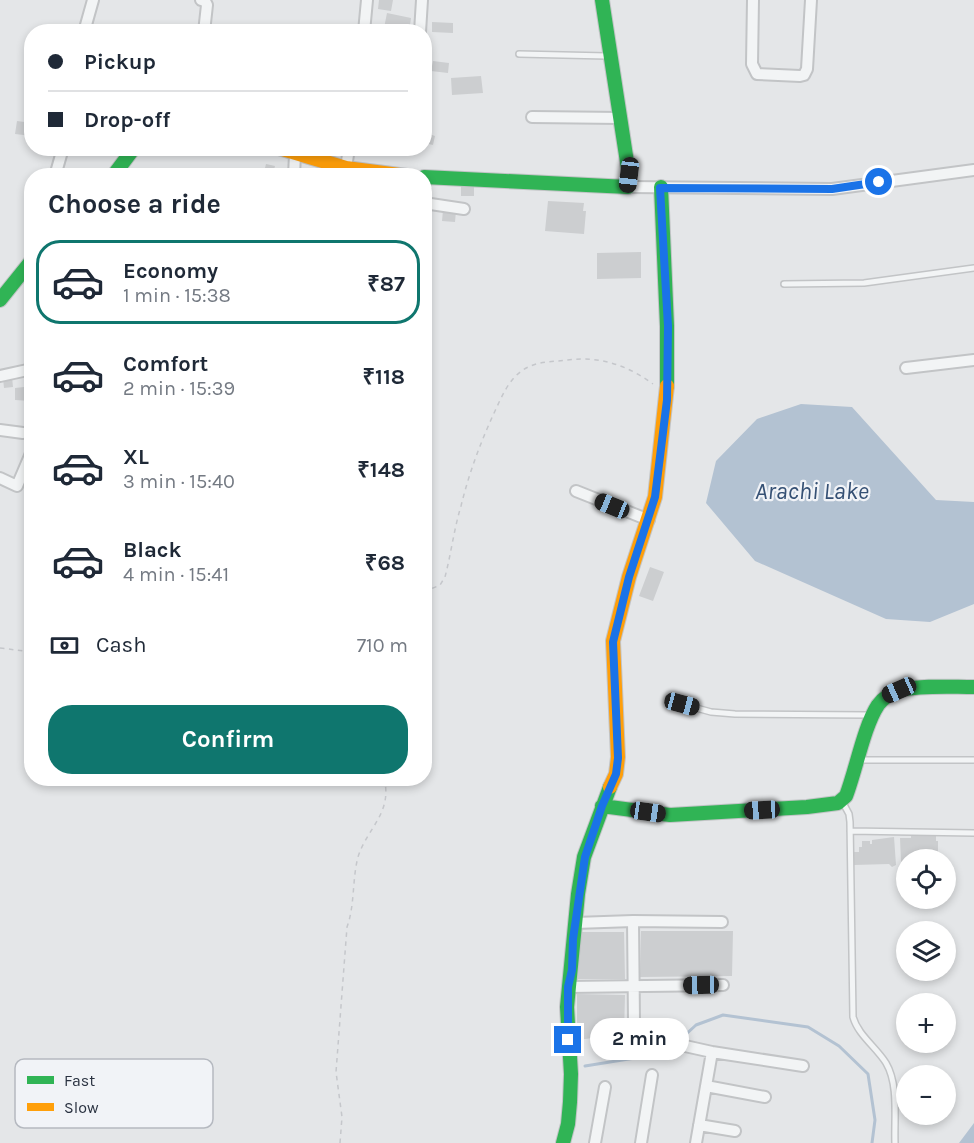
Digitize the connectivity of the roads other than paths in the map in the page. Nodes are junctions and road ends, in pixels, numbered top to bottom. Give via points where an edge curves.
1 (93, 0) edge
2 (201, 0) edge
3 (367, 0) edge
4 (422, 0) edge
5 (602, 0) edge
6 (753, 0) edge
7 (810, 0) edge
8 (86, 24) edge
9 (205, 24) edge
10 (365, 24) edge
11 (420, 24) edge
12 (519, 54) dead end
13 (611, 56) junction
14 (532, 117) dead end
15 (621, 118) junction
16 (302, 156) edge
17 (348, 156) edge
18 (346, 168) joint
19 (974, 170) edge
20 (432, 177) edge
21 (628, 187) junction
22 (660, 188) junction
23 (432, 204) edge
24 (464, 209) dead end
25 (974, 268) edge
26 (24, 270) edge
27 (784, 284) dead end
28 (0, 300) edge
29 (974, 360) edge
30 (906, 368) dead end
31 (24, 371) edge
32 (0, 376) edge
33 (0, 430) edge
34 (24, 433) dead end
35 (24, 470) edge
36 (0, 478) edge
37 (576, 491) dead end
38 (649, 520) junction
39 (974, 687) edge
40 (682, 704) dead end
41 (872, 715) junction
42 (859, 760) junction
43 (974, 760) edge
44 (841, 800) junction
45 (602, 806) junction
46 (850, 831) junction
47 (974, 833) edge
48 (633, 921) junction
49 (722, 922) dead end
50 (575, 923) junction
51 (723, 985) dead end
52 (633, 986) junction
53 (568, 987) junction
54 (634, 1021) dead end
55 (685, 1046) dead end
56 (712, 1052) junction
57 (803, 1066) dead end
58 (652, 1075) dead end
59 (706, 1086) junction
60 (605, 1087) dead end
61 (765, 1097) dead end
62 (699, 1125) junction
63 (735, 1131) dead end
64 (563, 1143) edge
65 (595, 1143) edge
66 (641, 1143) edge
67 (696, 1143) edge
68 (896, 1143) edge

1 - 8 street
2 - 9 street via 207,3
3 - 10 street
4 - 11 street
5 - 13 street
6 - 7 street via 752,64 757,74 800,76 807,69
12 - 13 lane
13 - 15 street
14 - 15 street
15 - 21 street
16 - 18 street
17 - 18 street
19 - 22 street via 832,189
20 - 21 street
21 - 22 street
22 - 38 street via 667,394 660,468
23 - 24 street
25 - 27 lane via 864,284
26 - 28 street
29 - 30 street
31 - 32 street
33 - 34 street
35 - 36 street via 17,486
37 - 38 street
38 - 45 street via 629,577 613,642 618,758 616,774
39 - 41 street via 899,690 879,703
40 - 41 lane via 735,714
41 - 42 street
42 - 43 lane
42 - 44 street
44 - 45 street via 807,807 670,815
44 - 46 lane via 849,814
45 - 50 street via 585,857
46 - 47 lane
46 - 68 lane via 853,1017 888,1066
48 - 49 street
48 - 50 street
48 - 52 street
50 - 53 street
51 - 52 street
52 - 53 street
52 - 54 street
53 - 64 street via 571,1083
55 - 56 street
56 - 57 street
56 - 59 street
58 - 66 street
59 - 61 street
59 - 62 street
60 - 65 street
62 - 63 street
62 - 67 street

